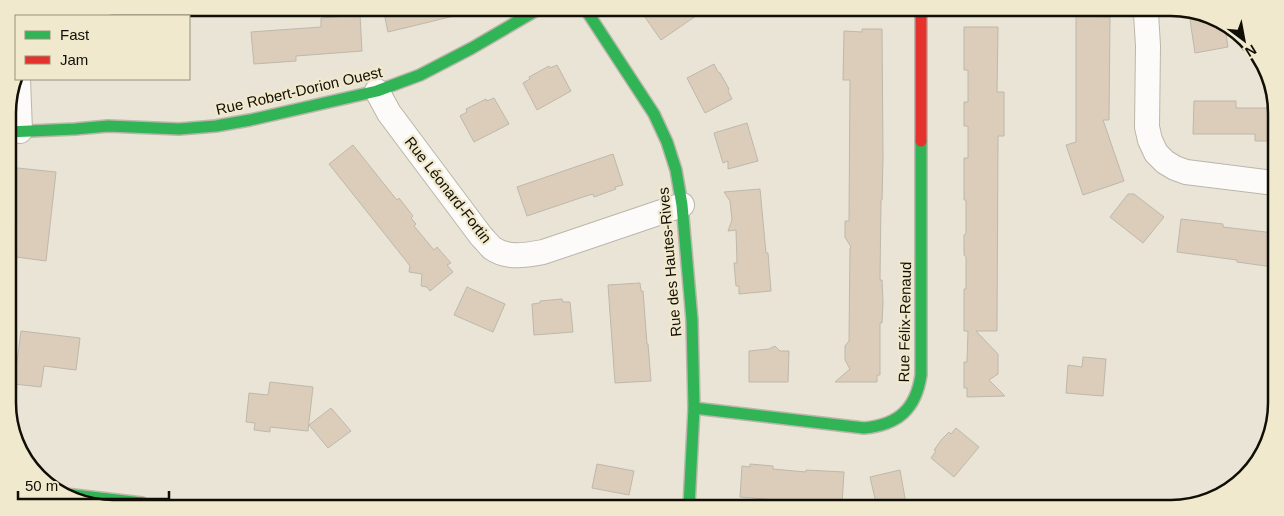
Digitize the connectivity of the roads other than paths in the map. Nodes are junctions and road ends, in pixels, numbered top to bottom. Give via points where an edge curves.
1 (527, 16) edge
2 (590, 16) edge
3 (921, 16) edge
4 (1146, 16) edge
5 (377, 91) junction
6 (16, 132) edge
7 (1268, 182) edge
8 (682, 206) junction
9 (694, 408) junction
10 (89, 497) edge
11 (116, 500) edge
12 (689, 500) edge

1 - 5 street, Rue Robert-Dorion Ouest via 429,70
2 - 8 street, Rue des Hautes-Rives via 654,114 676,170
3 - 9 street, Rue Félix-Renaud via 921,375 912,405 889,423 875,428
4 - 7 street via 1147,127 1156,153 1174,168 1186,172
5 - 6 street, Rue Robert-Dorion Ouest via 216,126 179,129 108,126
5 - 8 street, Rue Léonard-Fortin via 389,113 481,236 494,249 507,254 524,256 543,252
8 - 9 street, Rue des Hautes-Rives via 692,320
9 - 12 street, Rue des Hautes-Rives
10 - 11 street

